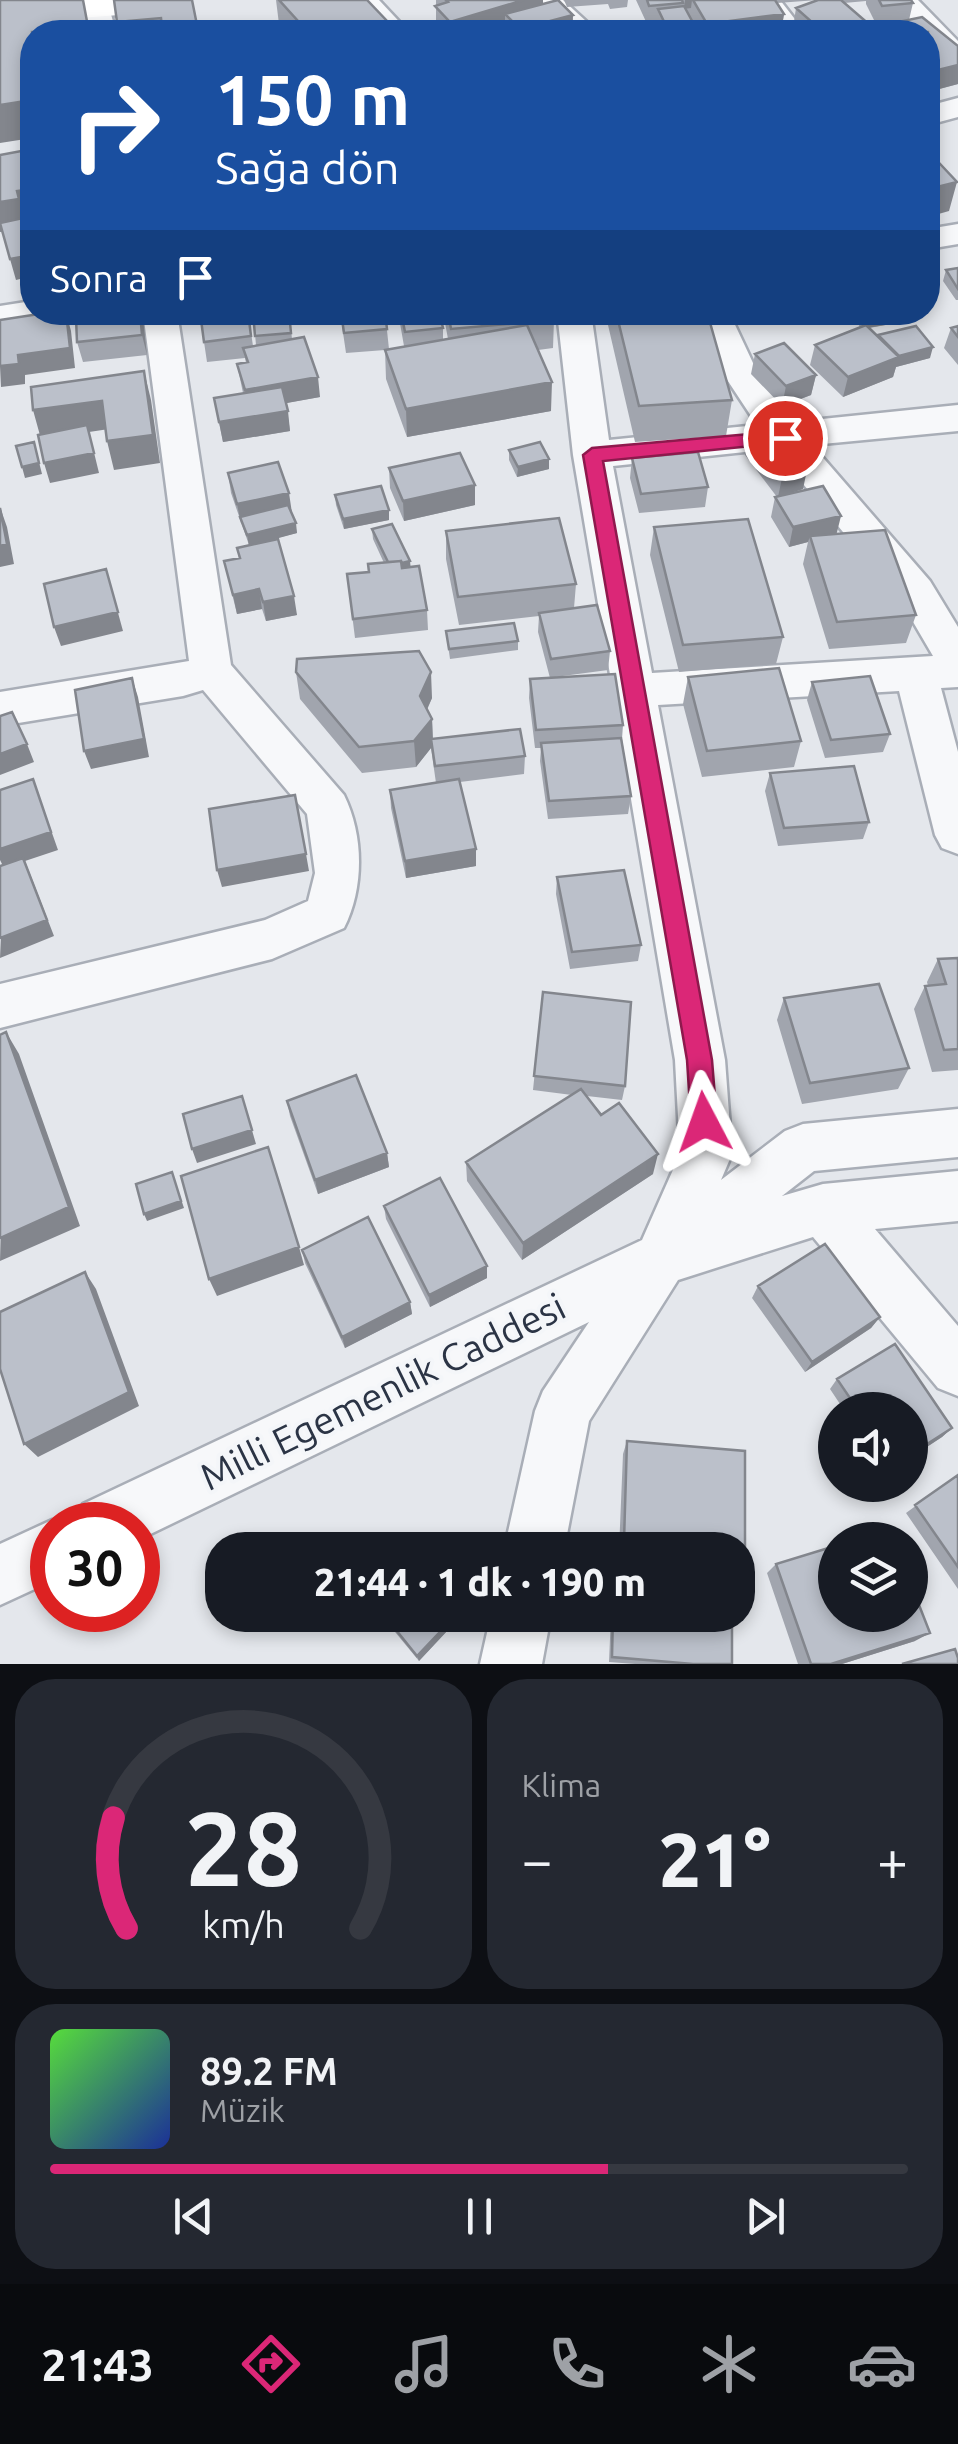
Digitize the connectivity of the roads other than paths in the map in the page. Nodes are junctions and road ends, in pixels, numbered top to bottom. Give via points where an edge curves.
1 (172, 0) edge
2 (363, 0) edge
3 (546, 0) edge
4 (765, 0) edge
5 (903, 0) edge
6 (0, 14) edge
7 (100, 19) edge
8 (382, 20) edge
9 (569, 20) edge
10 (781, 20) edge
11 (920, 20) edge
12 (162, 325) edge
13 (576, 325) edge
14 (717, 325) edge
15 (958, 418) edge
16 (785, 438) junction
17 (592, 455) junction
18 (958, 663) edge
19 (211, 670) junction
20 (937, 672) edge
21 (634, 690) junction
22 (0, 709) edge
23 (958, 835) edge
24 (0, 1006) edge
25 (958, 1133) edge
26 (958, 1196) edge
27 (823, 1209) junction
28 (661, 1260) junction
29 (958, 1368) edge
30 (152, 1502) edge
31 (538, 1532) edge
32 (30, 1561) edge
33 (0, 1575) edge
34 (518, 1632) edge
35 (511, 1664) edge

1 - 7 main road
2 - 8 street
3 - 9 street
4 - 10 street
5 - 11 street
6 - 7 main road
12 - 19 street
13 - 17 street
14 - 16 street
15 - 16 street
16 - 17 street
16 - 18 street via 916,592
17 - 21 street
19 - 22 street
19 - 24 street via 328,808 338,873 328,914 272,939
20 - 21 street
20 - 23 street
21 - 28 street via 700,1060 706,1154
25 - 28 street via 803,1148
26 - 27 street
27 - 28 street
27 - 29 street
28 - 30 street, Milli Egemenlik Caddesi
28 - 31 street via 563,1410
32 - 33 street
34 - 35 street

